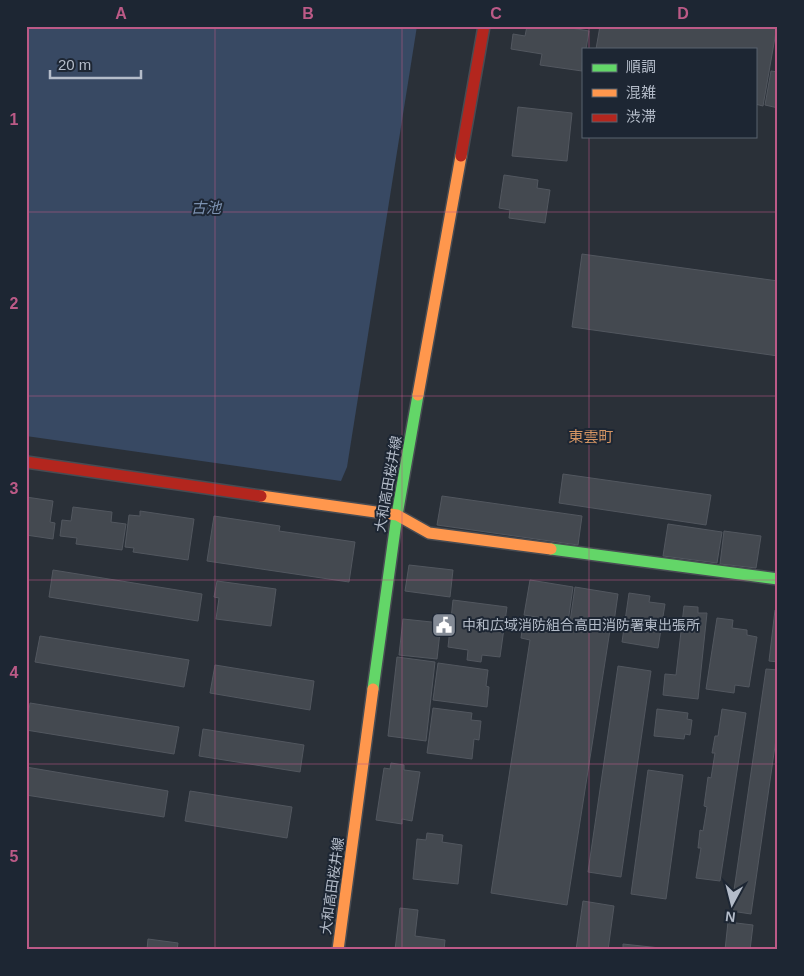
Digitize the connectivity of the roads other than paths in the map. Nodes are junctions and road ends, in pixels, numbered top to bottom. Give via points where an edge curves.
1 (484, 26) edge
2 (26, 462) edge
3 (397, 515) junction
4 (778, 579) edge
5 (338, 950) edge

1 - 3 main road, 大和高田桜井線
2 - 3 main road
3 - 4 main road via 429,534
3 - 5 main road, 大和高田桜井線

